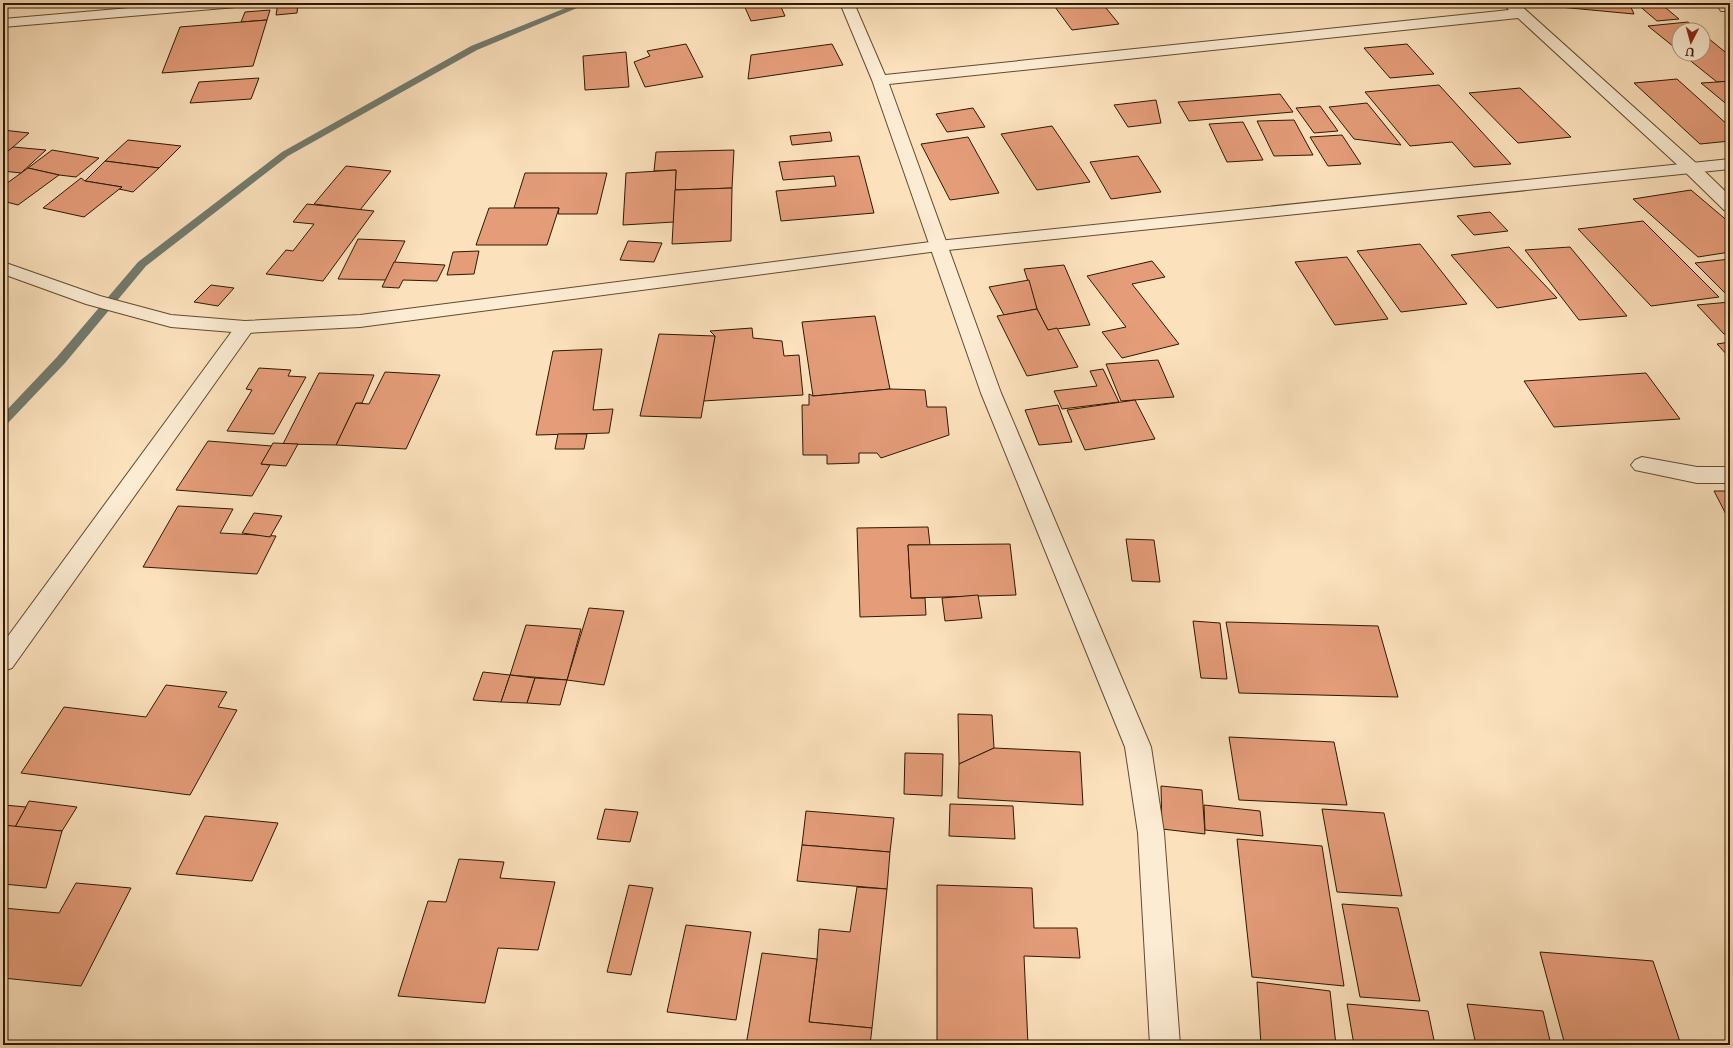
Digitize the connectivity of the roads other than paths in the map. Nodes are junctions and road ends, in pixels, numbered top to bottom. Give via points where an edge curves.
1 (236, 3) edge
2 (847, 3) edge
3 (1515, 8) edge
4 (3, 23) edge
5 (880, 80) junction
6 (1730, 164) edge
7 (1690, 167) junction
8 (1730, 206) edge
9 (938, 246) junction
10 (3, 268) edge
11 (245, 327) junction
12 (1642, 465) dead end
13 (1730, 475) edge
14 (3, 661) edge
15 (1165, 1045) edge

1 - 4 street
2 - 5 street
3 - 5 street
3 - 7 street
5 - 9 street
6 - 7 street
7 - 8 street
7 - 9 street
9 - 11 street via 360,321
9 - 15 street via 991,393 1138,747 1151,833
10 - 11 street via 93,300 171,321
11 - 14 street
12 - 13 street via 1689,474

